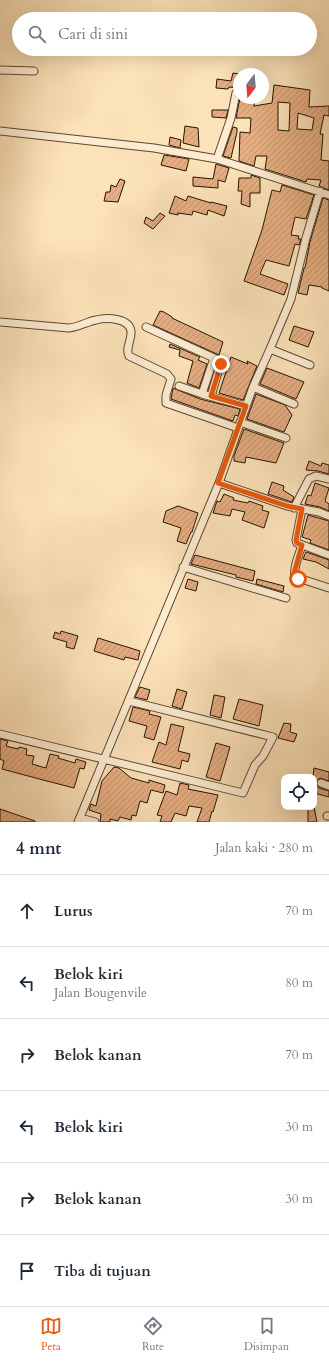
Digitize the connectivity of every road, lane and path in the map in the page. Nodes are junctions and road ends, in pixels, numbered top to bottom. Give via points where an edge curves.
1 (0, 70) edge
2 (34, 70) dead end
3 (234, 104) edge
4 (0, 131) edge
5 (217, 159) junction
6 (320, 191) junction
7 (329, 195) edge
8 (0, 322) edge
9 (146, 327) dead end
10 (270, 349) junction
11 (214, 358) junction
12 (310, 365) dead end
13 (179, 386) dead end
14 (253, 387) junction
15 (202, 394) junction
16 (211, 396) junction
17 (294, 404) dead end
18 (246, 406) junction
19 (239, 425) junction
20 (286, 438) dead end
21 (329, 478) edge
22 (218, 483) junction
23 (294, 508) junction
24 (302, 509) junction
25 (329, 516) edge
26 (302, 545) junction
27 (329, 555) edge
28 (183, 567) junction
29 (329, 588) edge
30 (286, 598) dead end
31 (129, 700) junction
32 (0, 734) edge
33 (104, 759) junction
34 (321, 783) dead end
35 (329, 786) edge
36 (79, 820) edge
37 (95, 822) edge

1 - 2 street
3 - 5 street
4 - 5 street via 154,148
5 - 6 street
6 - 7 street
6 - 10 street via 290,299
8 - 19 street via 77,328 97,320 112,319 126,322 131,333 129,356 167,374 171,379 166,403
9 - 11 street
10 - 12 street
10 - 14 street
11 - 15 street
11 - 16 street via 222,362
13 - 15 street
14 - 17 street
14 - 18 street
15 - 16 street
16 - 18 street
18 - 19 street
19 - 20 street
19 - 22 street
21 - 23 street via 316,476 309,479
22 - 23 street
22 - 28 street
23 - 24 street
24 - 25 street
24 - 26 street via 296,540
26 - 27 street
26 - 29 street via 295,566 295,577
28 - 30 street
28 - 31 street
31 - 33 street
31 - 33 street via 273,737 255,765 243,793
32 - 33 street
33 - 36 street
34 - 35 street
36 - 37 street

